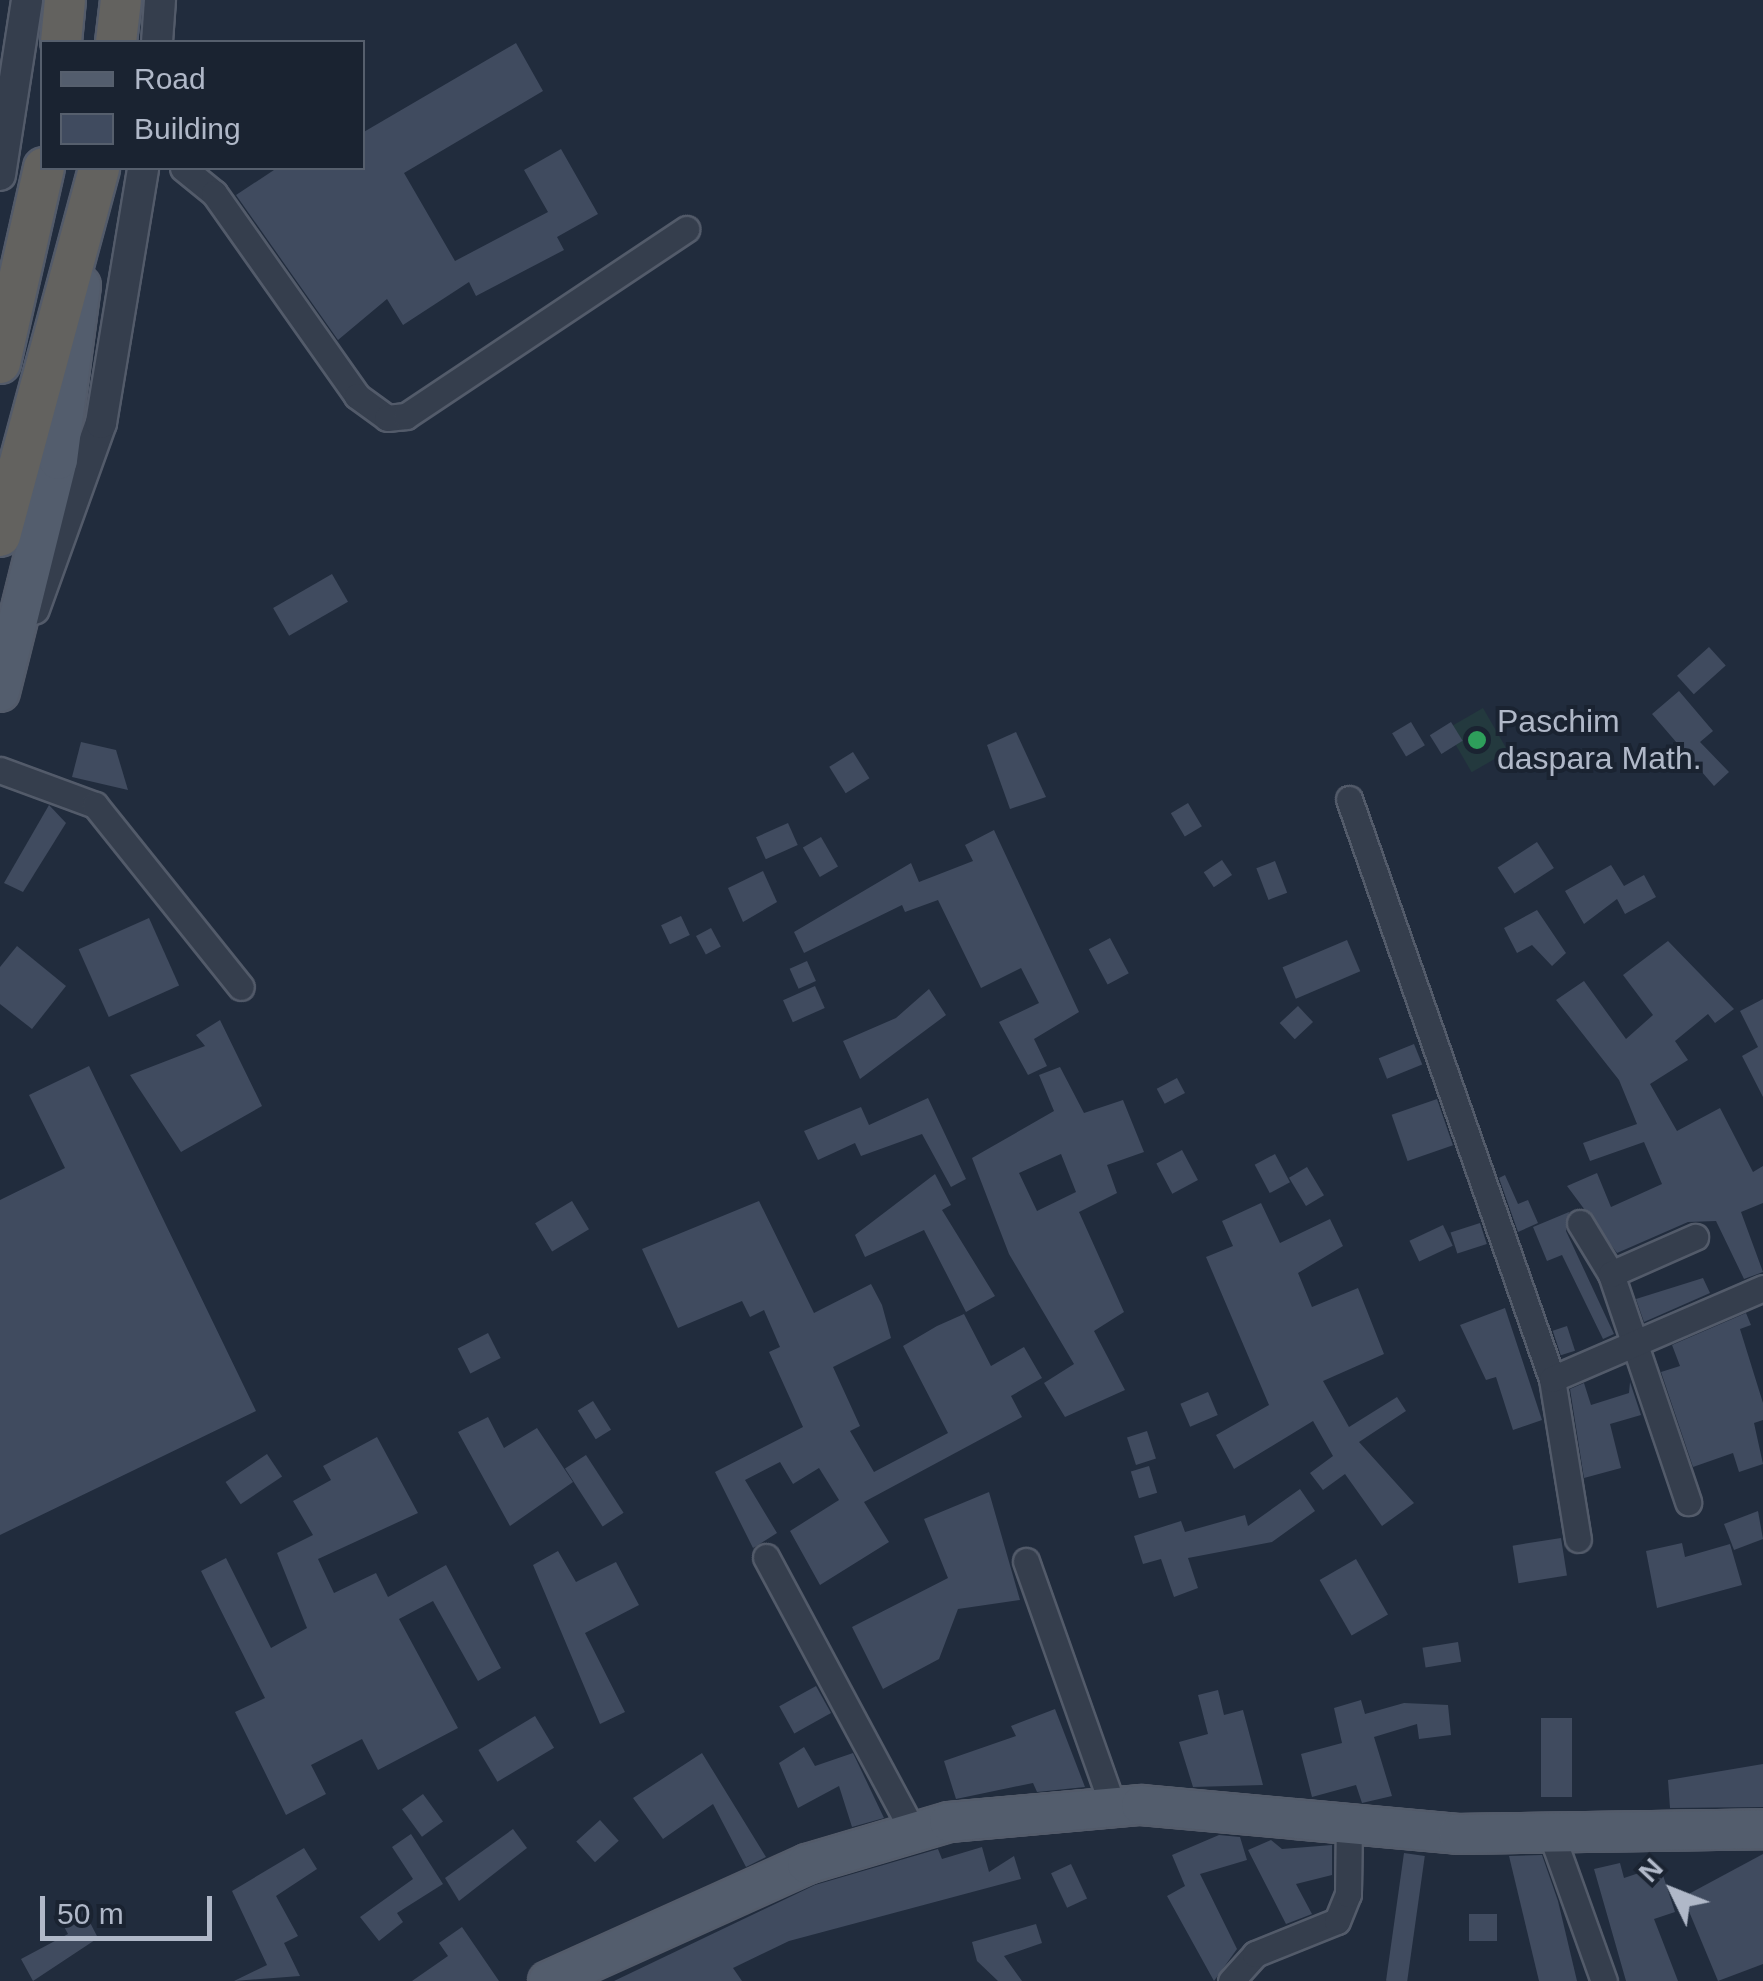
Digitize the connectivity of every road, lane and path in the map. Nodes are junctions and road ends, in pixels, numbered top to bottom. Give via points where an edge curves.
1 (27, 0) edge
2 (65, 0) edge
3 (121, 0) edge
4 (160, 0) edge
5 (60, 40) edge
6 (116, 40) edge
7 (157, 40) edge
8 (44, 170) edge
9 (100, 170) edge
10 (143, 170) edge
11 (185, 170) edge
12 (0, 175) edge
13 (686, 229) dead end
14 (86, 238) junction
15 (0, 363) edge
16 (0, 536) edge
17 (0, 692) edge
18 (0, 770) edge
19 (1349, 800) dead end
20 (241, 987) dead end
21 (1580, 1223) dead end
22 (1695, 1237) dead end
23 (1611, 1274) junction
24 (1763, 1288) edge
25 (1636, 1339) junction
26 (1552, 1379) junction
27 (1688, 1502) dead end
28 (1578, 1539) dead end
29 (766, 1556) dead end
30 (1026, 1561) dead end
31 (1113, 1807) junction
32 (1349, 1821) junction
33 (1763, 1829) edge
34 (914, 1833) junction
35 (1552, 1836) junction
36 (548, 1981) edge
37 (1231, 1981) edge
38 (1604, 1981) edge

1 - 12 street
2 - 5 highway
3 - 6 highway
4 - 7 street
8 - 15 highway
9 - 14 highway
10 - 17 street via 101,423
11 - 13 street via 214,193 356,396 387,418 406,416
14 - 16 highway
14 - 17 main road via 58,460
18 - 20 street via 95,806
19 - 26 street
21 - 23 street
22 - 23 street
23 - 25 street
24 - 25 street
25 - 26 street
25 - 27 street
26 - 28 street
29 - 34 street
30 - 31 street
31 - 32 main road
31 - 34 main road
32 - 35 main road
32 - 37 street via 1348,1894 1337,1921 1255,1954
33 - 35 main road
34 - 36 main road via 807,1864
35 - 38 street

